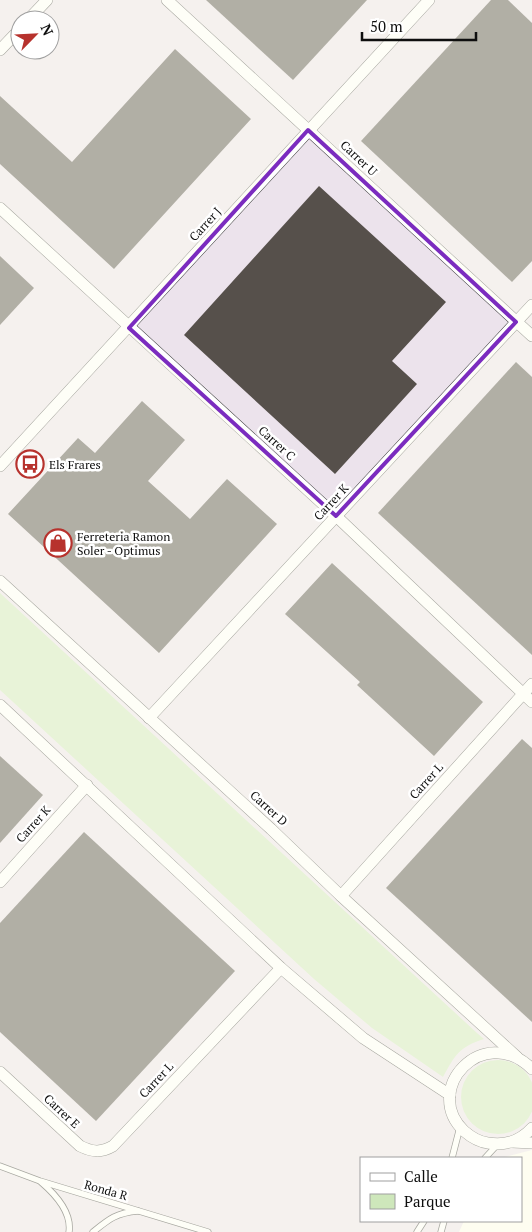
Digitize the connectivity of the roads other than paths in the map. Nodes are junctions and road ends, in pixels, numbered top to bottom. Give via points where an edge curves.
1 (47, 0) edge
2 (167, 0) edge
3 (429, 0) edge
4 (38, 10) edge
5 (10, 40) edge
6 (0, 50) edge
7 (308, 130) junction
8 (0, 208) edge
9 (532, 305) edge
10 (516, 322) junction
11 (129, 328) junction
12 (532, 336) edge
13 (0, 466) edge
14 (336, 516) junction
15 (0, 581) edge
16 (532, 684) edge
17 (523, 694) junction
18 (532, 702) edge
19 (0, 705) edge
20 (149, 718) junction
21 (87, 785) junction
22 (0, 882) edge
23 (341, 896) junction
24 (282, 968) junction
25 (517, 1057) junction
26 (532, 1068) edge
27 (0, 1072) edge
28 (450, 1095) junction
29 (460, 1127) junction
30 (532, 1128) edge
31 (512, 1142) junction
32 (532, 1143) edge
33 (498, 1145) junction
34 (113, 1146) joint
35 (452, 1157) edge
36 (486, 1157) edge
37 (0, 1166) edge
38 (40, 1181) junction
39 (142, 1211) junction
40 (69, 1232) edge
41 (94, 1232) edge
42 (208, 1232) edge

1 - 4 street
2 - 7 street, Carrer U
3 - 7 street, Carrer J
5 - 6 street
7 - 10 street, Carrer U
7 - 11 street, Carrer J
8 - 11 street, Carrer C
9 - 10 street, Carrer K
10 - 12 street, Carrer U
10 - 14 street, Carrer K
11 - 13 street, Carrer J
11 - 14 street, Carrer C
14 - 17 street, Carrer C
14 - 20 street, Carrer K
15 - 20 street, Carrer D
16 - 17 street, Carrer L
17 - 18 street, Carrer C
17 - 23 street, Carrer L
19 - 21 street
20 - 23 street, Carrer D
21 - 22 street, Carrer K
21 - 24 street
23 - 25 street, Carrer D
24 - 28 street via 363,1038
24 - 34 street, Carrer L
25 - 26 street, Carrer D
25 - 28 street via 502,1052 473,1058 461,1068
27 - 34 street, Carrer E via 80,1146 89,1151 104,1152
28 - 29 street
29 - 33 street via 470,1137
29 - 35 lane
30 - 31 street
31 - 32 street
31 - 33 street
33 - 36 lane
37 - 38 lane, Ronda R
38 - 39 lane, Ronda R
38 - 40 lane via 62,1205 70,1221
39 - 41 lane via 115,1215
39 - 42 lane, Ronda R

